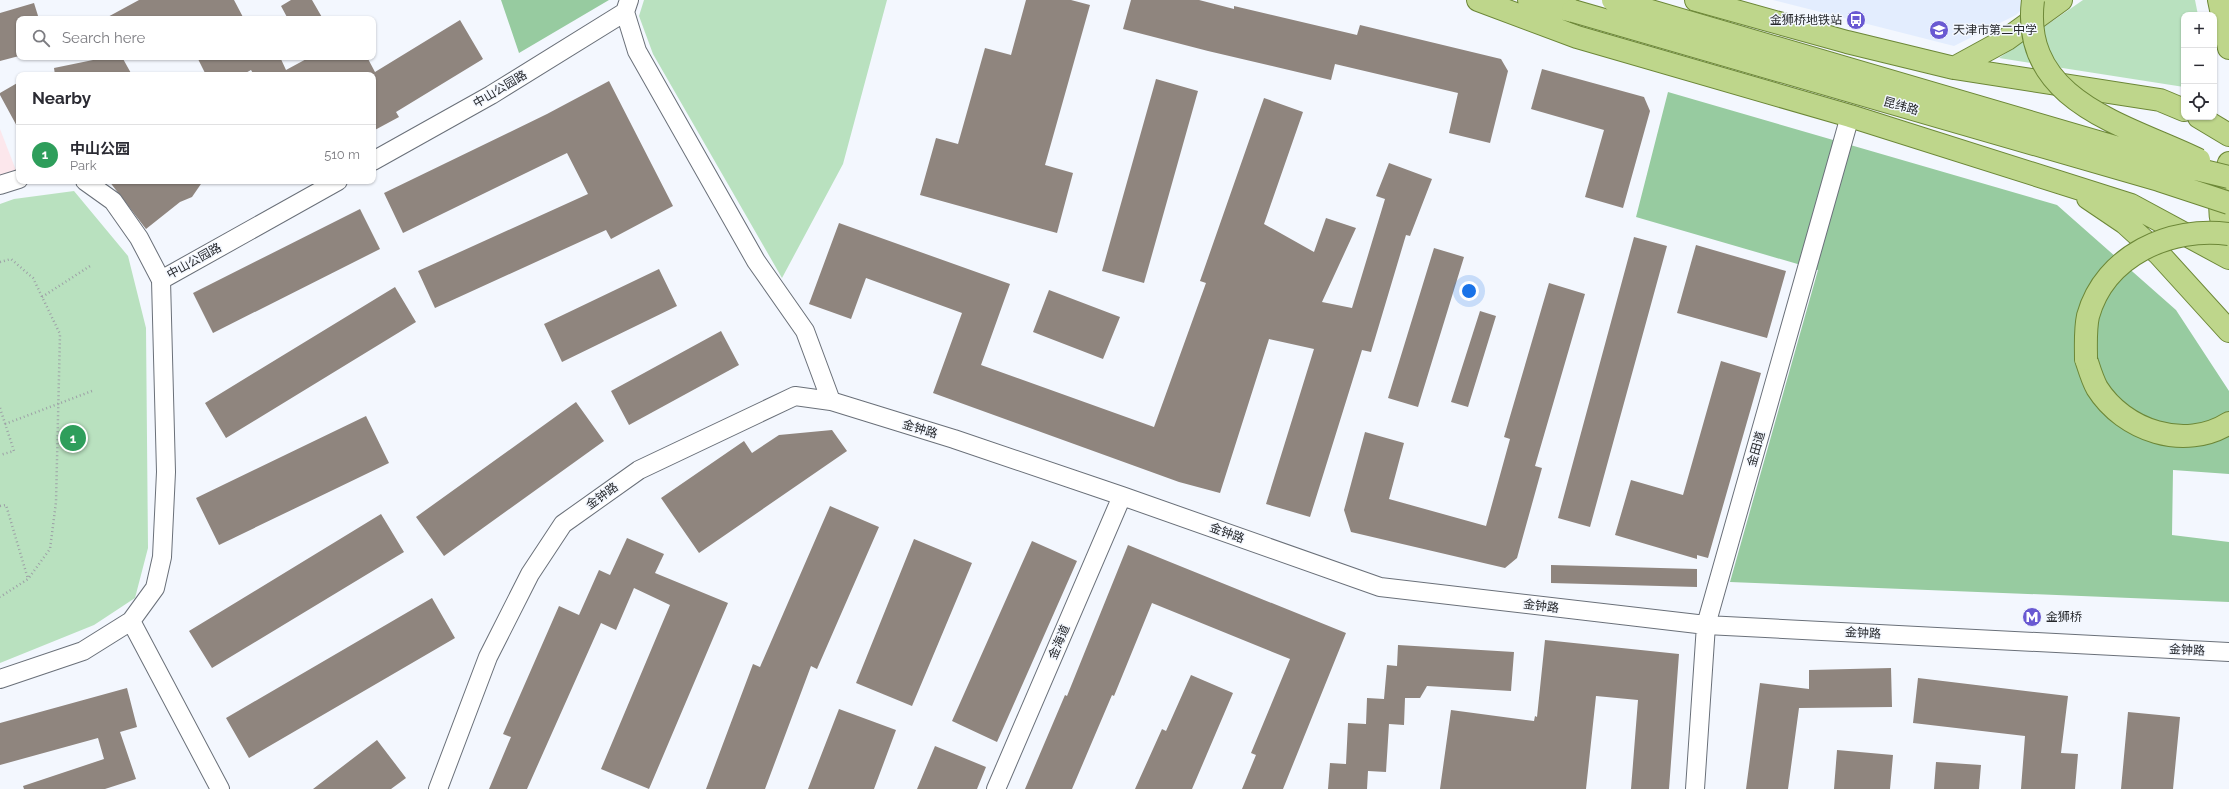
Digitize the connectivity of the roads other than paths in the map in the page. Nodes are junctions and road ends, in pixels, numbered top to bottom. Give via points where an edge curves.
1 (1478, 0) edge
2 (1529, 0) edge
3 (1612, 0) edge
4 (1696, 0) edge
5 (2033, 0) edge
6 (2061, 0) edge
7 (2220, 0) edge
8 (627, 6) edge
9 (2229, 23) edge
10 (2229, 48) edge
11 (1954, 68) junction
12 (2181, 109) edge
13 (1850, 116) junction
14 (2204, 120) edge
15 (2229, 135) edge
16 (376, 159) edge
17 (2229, 163) edge
18 (2229, 176) edge
19 (16, 180) edge
20 (89, 184) edge
21 (333, 184) edge
22 (0, 185) edge
23 (2069, 185) junction
24 (2229, 203) edge
25 (2229, 234) edge
26 (2229, 241) edge
27 (2229, 258) edge
28 (161, 280) junction
29 (2229, 330) edge
30 (832, 401) junction
31 (2229, 423) edge
32 (1122, 496) junction
33 (131, 621) junction
34 (1706, 625) junction
35 (2229, 652) edge
36 (0, 679) edge
37 (220, 789) edge
38 (438, 789) edge
39 (996, 789) edge
40 (1695, 789) edge

1 - 13 main road via 1577,37
2 - 24 main road, 昆纬路, bridge via 2159,180
3 - 18 main road, 昆纬路, bridge via 2163,161
4 - 11 main road via 1847,42
5 - 18 main road, bridge via 2033,40 2050,76 2070,96 2093,112
6 - 11 main road via 2007,39
7 - 9 main road
7 - 10 main road
8 - 16 street, 中山公园路 via 491,95
8 - 30 street via 637,51 756,261 805,331
11 - 12 main road via 2160,100
13 - 23 main road
13 - 34 street, 金田道
14 - 15 main road
17 - 26 main road via 2219,204 2223,231
19 - 22 street
20 - 28 street, 中山公园路 via 113,201 139,238
21 - 28 street, 中山公园路
23 - 27 main road via 2131,204
23 - 29 main road via 2125,223 2159,254
25 - 31 main road, bridge via 2210,231 2189,233 2151,244 2138,252 2111,274 2097,295 2088,316 2085,338 2086,359 2096,386 2119,413 2158,433 2184,436 2206,434
28 - 33 street via 166,472 162,557 155,588
30 - 32 street, 金钟路
30 - 38 street, 金钟路 via 795,396 639,470 563,524 530,574 488,657
32 - 34 street, 金钟路 via 1380,587
32 - 39 street, 金海道
33 - 36 street via 83,651
33 - 37 street
34 - 35 street, 金钟路
34 - 40 street, 金田道

